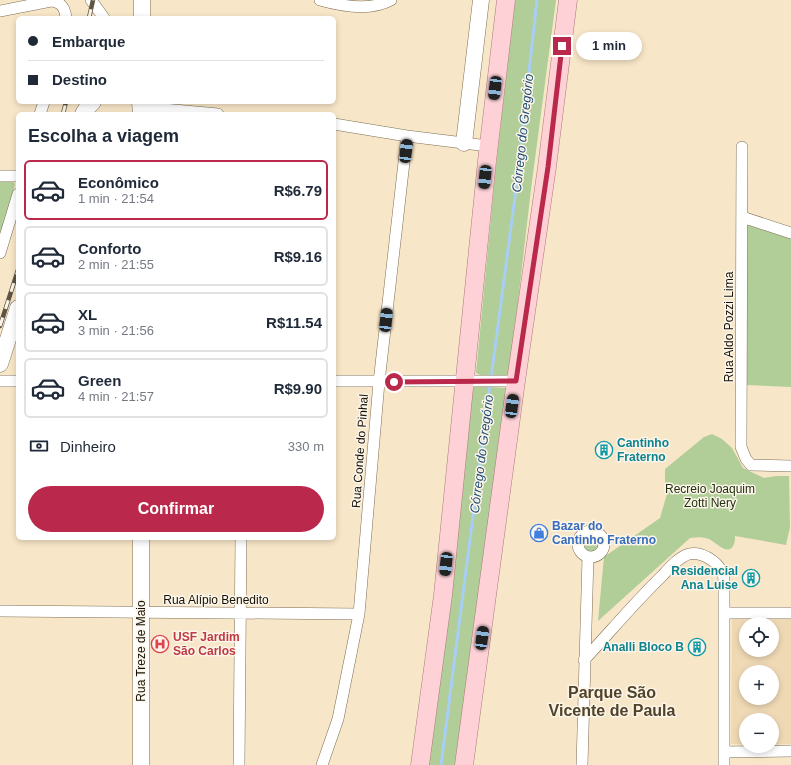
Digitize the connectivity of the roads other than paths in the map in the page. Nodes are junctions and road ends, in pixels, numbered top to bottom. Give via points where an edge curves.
1 (91, 0) edge
2 (142, 0) edge
3 (320, 0) edge
4 (391, 0) edge
5 (481, 0) edge
6 (506, 0) edge
7 (568, 0) edge
8 (45, 1) edge
9 (0, 11) edge
10 (66, 16) edge
11 (103, 16) edge
12 (142, 16) edge
13 (91, 104) edge
14 (144, 104) edge
15 (167, 106) edge
16 (84, 112) edge
17 (205, 112) edge
18 (336, 124) edge
19 (407, 136) junction
20 (464, 143) junction
21 (488, 146) junction
22 (742, 147) dead end
23 (0, 176) edge
24 (16, 176) edge
25 (16, 201) edge
26 (742, 217) junction
27 (791, 233) edge
28 (0, 253) edge
29 (16, 314) edge
30 (0, 364) edge
31 (0, 381) edge
32 (16, 381) edge
33 (336, 381) edge
34 (469, 381) junction
35 (510, 381) junction
36 (379, 382) junction
37 (791, 466) edge
38 (141, 540) edge
39 (241, 540) edge
40 (588, 557) dead end
41 (0, 611) edge
42 (141, 612) junction
43 (241, 613) junction
44 (725, 613) junction
45 (791, 613) edge
46 (359, 614) junction
47 (584, 660) junction
48 (724, 752) junction
49 (791, 752) edge
50 (141, 765) edge
51 (239, 765) edge
52 (322, 765) edge
53 (420, 765) edge
54 (464, 765) edge
55 (582, 765) edge
56 (724, 765) edge

1 - 11 street
2 - 12 street
3 - 4 street via 367,6
5 - 20 street
6 - 21 main road
7 - 35 main road via 548,167
8 - 9 street
8 - 10 street via 61,4
13 - 16 street
14 - 15 street via 152,108
15 - 17 street
18 - 19 street
19 - 20 street
19 - 36 street, Rua Conde do Pinhal
20 - 21 street
21 - 34 main road
22 - 26 street, Rua Aldo Pozzi Lima
23 - 24 street
25 - 28 street
26 - 27 street
26 - 37 street, Rua Aldo Pozzi Lima via 741,447 751,464
29 - 30 street
31 - 32 street
33 - 36 street
34 - 35 street
34 - 36 street
34 - 53 main road
35 - 54 main road
36 - 46 street, Rua Conde do Pinhal
38 - 42 street, Rua Treze de Maio
39 - 43 street
40 - 47 street
41 - 42 street, Rua Alípio Benedito
42 - 43 street, Rua Alípio Benedito
42 - 50 street, Rua Treze de Maio
43 - 46 street, Rua Alípio Benedito
43 - 51 street
44 - 45 street
44 - 47 street via 722,572 711,559 695,553 688,554 674,563 651,586
44 - 48 street
46 - 52 street, Rua Conde do Pinhal via 338,719
47 - 55 street
48 - 49 street
48 - 56 street

